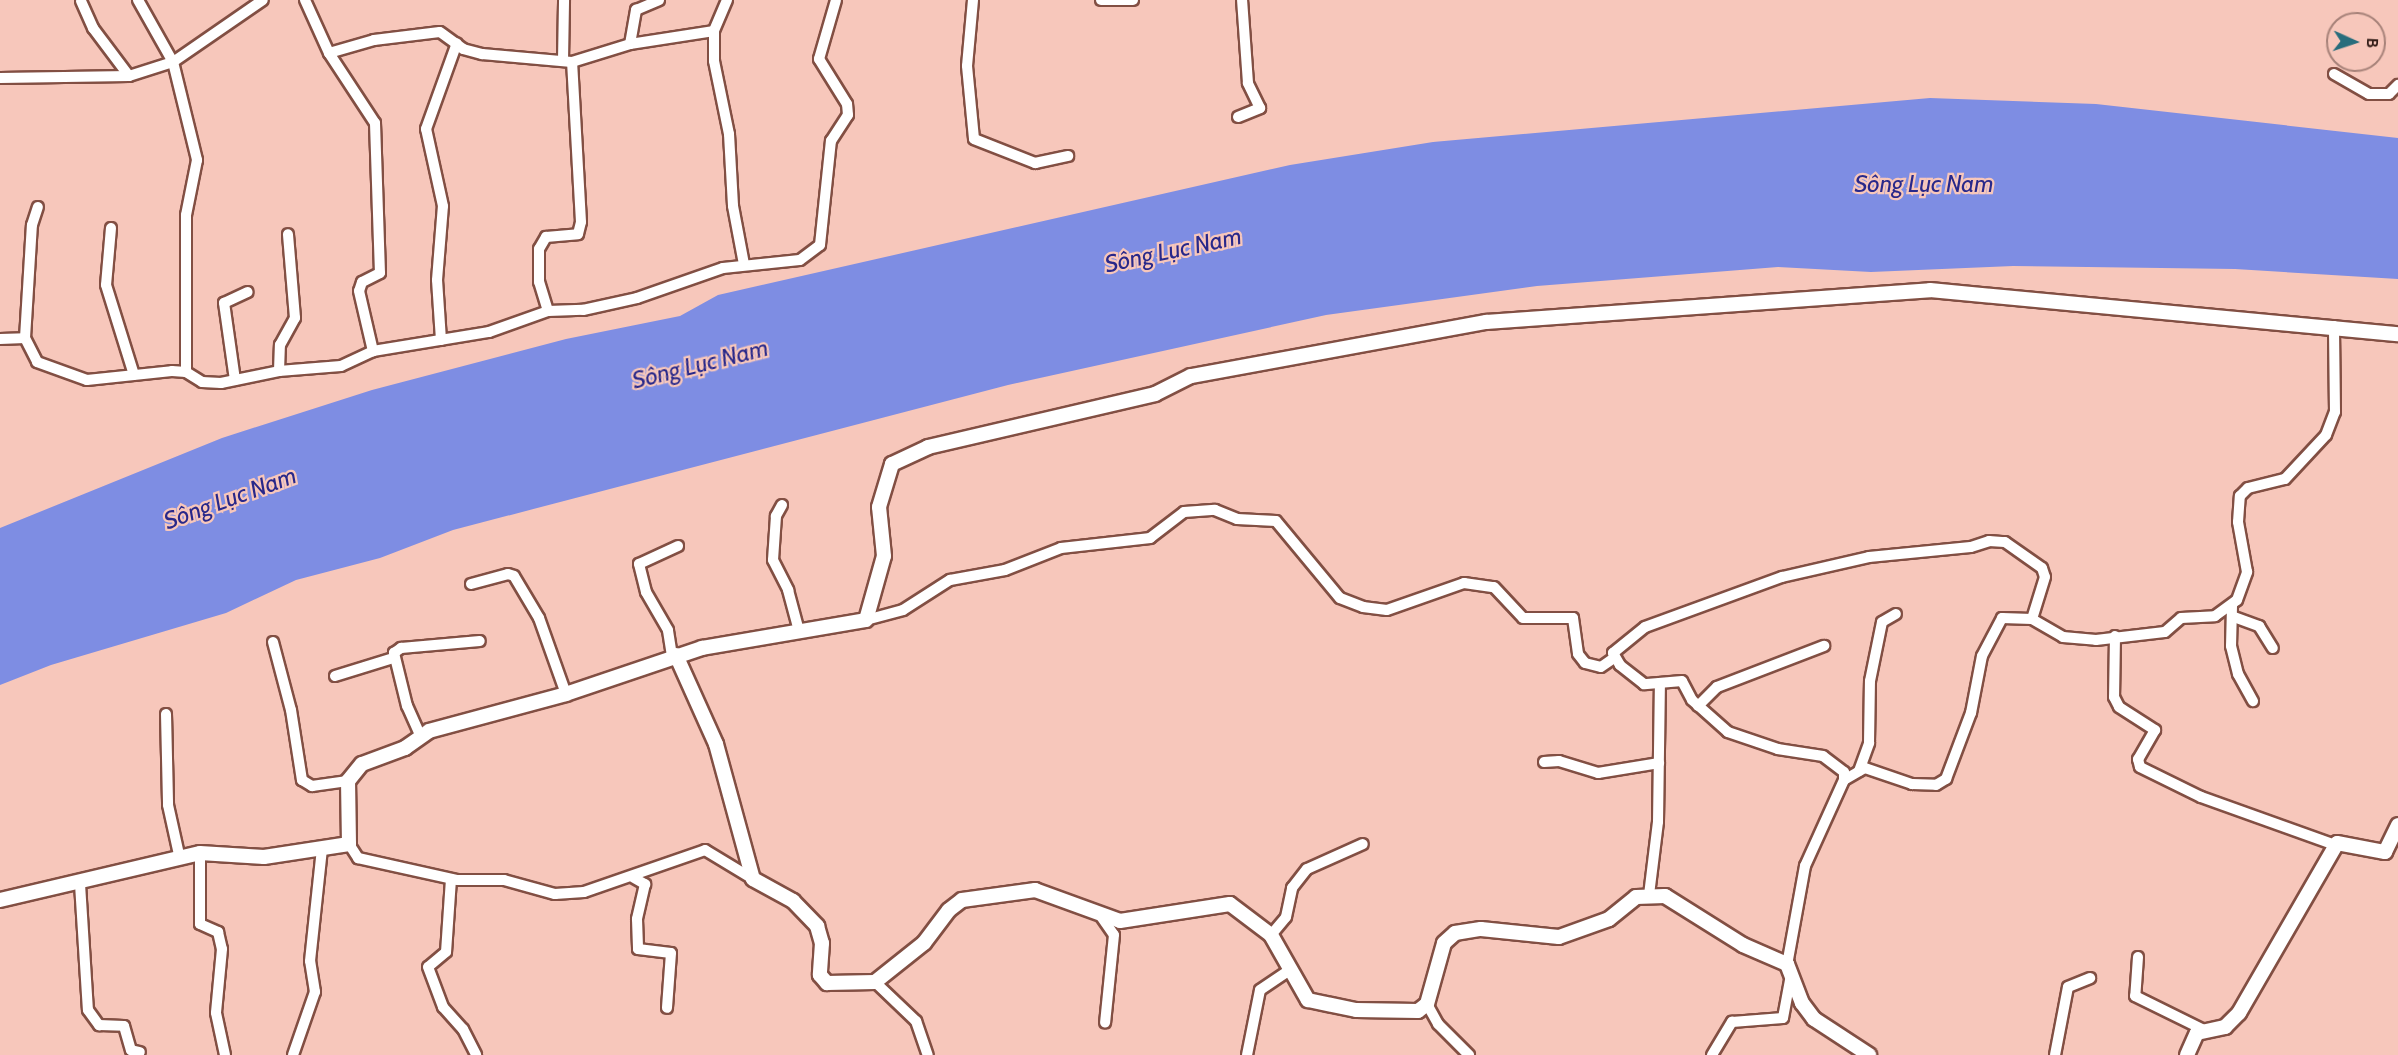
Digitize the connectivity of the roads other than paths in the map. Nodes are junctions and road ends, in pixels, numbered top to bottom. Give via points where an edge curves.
1 (138, 0) edge
2 (262, 0) edge
3 (305, 0) edge
4 (564, 0) edge
5 (659, 0) edge
6 (727, 0) edge
7 (836, 0) edge
8 (973, 0) edge
9 (1101, 0) edge
10 (1127, 0) edge
11 (1133, 0) edge
12 (1242, 0) edge
13 (81, 2) dead end
14 (714, 32) junction
15 (457, 43) junction
16 (630, 44) junction
17 (329, 53) junction
18 (567, 61) junction
19 (173, 62) junction
20 (2334, 74) dead end
21 (129, 76) junction
22 (0, 78) edge
23 (2398, 85) edge
24 (1238, 117) dead end
25 (1068, 156) dead end
26 (38, 207) dead end
27 (111, 228) dead end
28 (288, 234) dead end
29 (744, 264) junction
30 (248, 292) dead end
31 (548, 311) junction
32 (2334, 326) junction
33 (2398, 334) edge
34 (25, 338) junction
35 (0, 339) edge
36 (441, 340) junction
37 (373, 351) junction
38 (279, 371) junction
39 (186, 372) junction
40 (134, 375) junction
41 (235, 380) junction
42 (782, 505) dead end
43 (678, 546) dead end
44 (471, 584) dead end
45 (2233, 611) junction
46 (1896, 614) dead end
47 (2032, 619) junction
48 (866, 620) junction
49 (800, 631) junction
50 (2115, 636) junction
51 (480, 641) dead end
52 (273, 642) dead end
53 (1824, 645) dead end
54 (2273, 648) dead end
55 (674, 655) junction
56 (393, 658) junction
57 (1614, 658) junction
58 (334, 676) dead end
59 (1659, 684) junction
60 (566, 694) junction
61 (2253, 701) dead end
62 (1698, 706) junction
63 (166, 714) dead end
64 (421, 737) junction
65 (1544, 762) dead end
66 (1659, 763) junction
67 (1859, 771) junction
68 (1844, 780) junction
69 (348, 781) junction
70 (2398, 825) edge
71 (349, 844) junction
72 (1363, 844) dead end
73 (2335, 845) junction
74 (322, 848) junction
75 (200, 853) junction
76 (180, 859) junction
77 (634, 878) junction
78 (451, 879) junction
79 (753, 879) junction
80 (80, 884) junction
81 (1649, 895) junction
82 (0, 900) edge
83 (1100, 915) junction
84 (1270, 935) junction
85 (2138, 957) dead end
86 (1789, 970) junction
87 (1288, 971) junction
88 (2090, 978) dead end
89 (875, 982) junction
90 (1427, 1004) junction
91 (667, 1008) dead end
92 (1105, 1023) dead end
93 (2202, 1029) junction
94 (140, 1052) dead end
95 (225, 1055) edge
96 (293, 1055) edge
97 (476, 1055) edge
98 (928, 1055) edge
99 (1247, 1055) edge
100 (1469, 1055) edge
101 (1712, 1055) edge
102 (1869, 1055) edge
103 (2055, 1055) edge
104 (2187, 1055) edge

1 - 19 street
2 - 19 street
3 - 17 street
4 - 18 street
5 - 16 street via 636,10
6 - 14 street
7 - 29 street via 819,59 847,104 848,115 831,141 820,245 800,260
8 - 25 street via 967,66 974,140 1035,163
9 - 10 street
10 - 11 street
12 - 24 street via 1248,83 1260,108
13 - 21 street via 93,28
14 - 16 street
14 - 29 street via 718,90 729,134 733,206
15 - 17 street via 440,32 420,33
15 - 18 street via 482,54
15 - 36 street via 426,129 443,206 437,280
16 - 18 street
17 - 37 street via 372,114 376,130 380,273 362,282 359,291
18 - 31 street via 581,222 578,234 546,237 539,249 539,282
19 - 21 street
19 - 39 street via 197,160 186,215
20 - 23 street via 2369,94 2389,94
21 - 22 street
26 - 34 street via 32,232
27 - 40 street via 106,285
28 - 38 street via 295,318 280,345
29 - 31 street via 598,308
30 - 41 street via 224,303
31 - 36 street via 489,332
32 - 33 street
32 - 45 street via 2335,412 2326,435 2285,479 2248,488 2240,496 2238,522 2247,572
32 - 48 street via 2065,305 1960,290 1866,292 1486,322 1191,376 1155,394 928,447 892,464 879,507 884,556
34 - 35 street
34 - 40 street via 32,356 48,368 87,380
36 - 37 street
37 - 38 street via 315,371
38 - 41 street
39 - 40 street
39 - 41 street via 202,382
42 - 49 street via 776,516 773,560 788,590
43 - 55 street via 639,564 646,592 668,630
44 - 60 street via 508,574 514,576 539,618
45 - 50 street via 2181,618 2158,634
45 - 54 street via 2259,626
45 - 61 street via 2231,646 2238,674 2253,693
46 - 67 street via 1882,622 1870,681 1869,743
47 - 50 street via 2070,639
47 - 57 street via 2045,577 2042,568 2005,542 1989,541 1869,556 1782,577 1637,631 1617,647
47 - 67 street via 2009,616 1996,625 1982,656 1971,713 1946,779 1923,786 1872,770
48 - 49 street
48 - 57 street via 903,610 950,580 1005,570 1061,548 1150,538 1184,513 1215,510 1237,519 1276,521 1340,598 1363,607 1388,610 1464,583 1494,587 1523,618 1573,618 1578,654 1585,663 1601,668
49 - 55 street
50 - 73 street via 2114,697 2119,707 2155,730 2138,759 2140,767 2201,797
51 - 56 street via 401,648
52 - 69 street via 291,710 302,780 312,786
53 - 62 street via 1717,687
55 - 60 street
55 - 79 street via 720,754
56 - 58 street
56 - 64 street
57 - 59 street via 1638,681
59 - 62 street via 1682,681
59 - 66 street
60 - 64 street via 475,716
62 - 68 street via 1728,732 1778,749 1823,756 1844,772
63 - 76 street via 168,805
64 - 69 street via 391,755 362,764
65 - 66 street via 1559,761 1598,773
66 - 81 street via 1658,831
67 - 68 street
68 - 86 street via 1805,866
69 - 71 street
70 - 73 street via 2385,852 2343,841
71 - 74 street
71 - 78 street via 358,858
72 - 84 street via 1307,869 1292,888 1286,916
73 - 93 street via 2239,1013 2225,1027
74 - 75 street via 264,857
74 - 96 street via 310,961 315,992
75 - 76 street
75 - 95 street via 200,924 218,932 222,949 216,1013
76 - 80 street
77 - 78 street via 571,895 504,880
77 - 79 street via 705,850
77 - 91 street via 645,884 638,919 638,949 671,953
78 - 97 street via 446,952 428,967 443,1007 463,1029
79 - 89 street via 792,901 818,926 822,979 843,985
80 - 82 street
80 - 94 street via 88,1010 99,1025 124,1026 131,1050
81 - 86 street via 1680,902 1743,945
81 - 90 street via 1636,897 1609,919 1566,935 1472,928 1455,933 1444,943 1435,962
83 - 84 street via 1120,921 1223,903 1237,906 1252,924
83 - 89 street via 1057,895 1035,890 962,900 949,910 924,943
83 - 92 street via 1114,935
84 - 87 street
85 - 93 street via 2135,996
86 - 101 street via 1783,1018 1732,1022
86 - 102 street via 1814,1019
87 - 90 street via 1308,1000 1320,1004 1356,1010 1418,1011
87 - 99 street via 1260,990
88 - 103 street via 2068,987
89 - 98 street via 916,1021
90 - 100 street via 1438,1024
93 - 104 street

